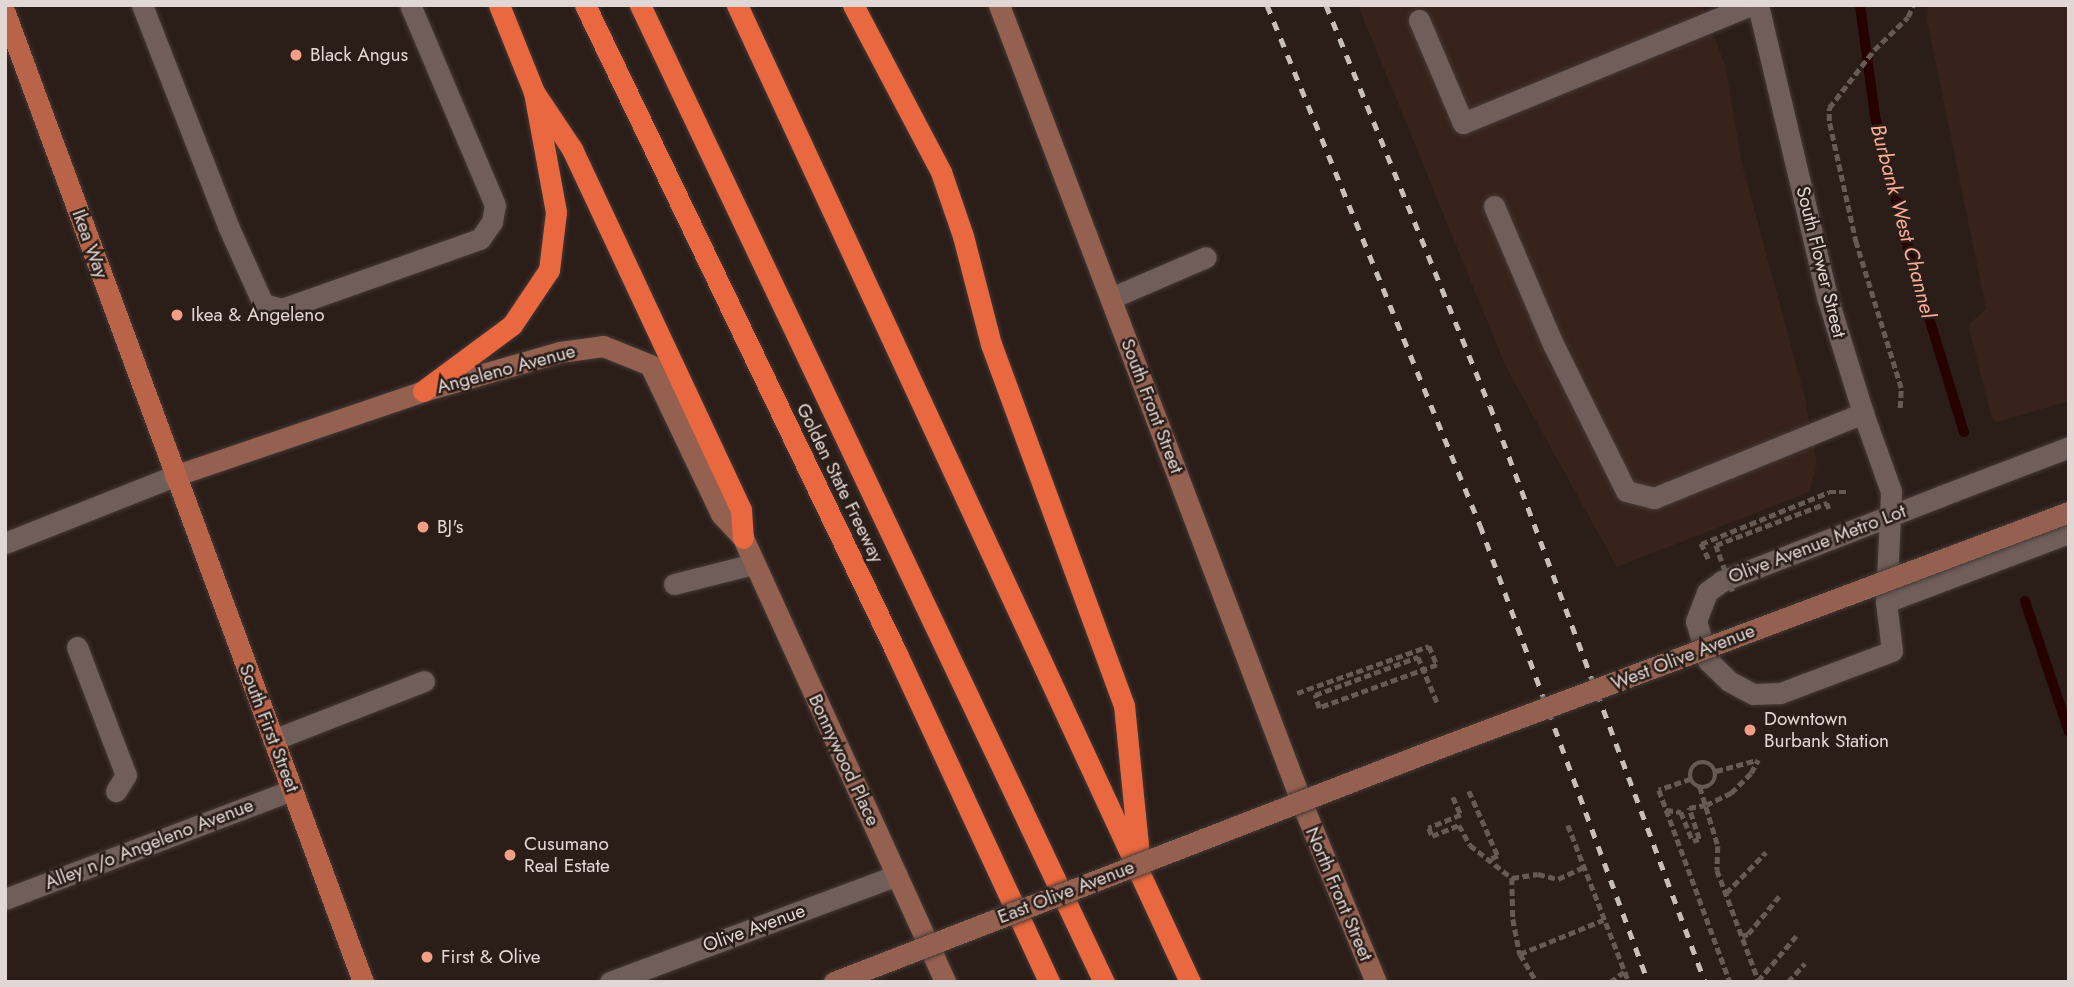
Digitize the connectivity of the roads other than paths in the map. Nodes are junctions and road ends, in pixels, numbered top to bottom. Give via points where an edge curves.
1 (142, 5) edge
2 (410, 5) edge
3 (499, 5) edge
4 (585, 5) edge
5 (640, 5) edge
6 (737, 5) edge
7 (853, 5) edge
8 (999, 5) edge
9 (1751, 5) edge
10 (1759, 5) edge
11 (5, 13) edge
12 (1419, 20) dead end
13 (534, 92) junction
14 (1494, 205) dead end
15 (1206, 257) dead end
16 (1111, 298) junction
17 (423, 391) junction
18 (1863, 413) junction
19 (2069, 447) edge
20 (174, 475) junction
21 (2069, 512) edge
22 (1890, 516) junction
23 (2069, 533) edge
24 (743, 538) junction
25 (5, 543) edge
26 (753, 564) junction
27 (674, 584) dead end
28 (1886, 602) junction
29 (77, 647) dead end
30 (1892, 651) joint
31 (424, 681) dead end
32 (273, 740) junction
33 (292, 790) junction
34 (116, 791) dead end
35 (1300, 804) junction
36 (897, 875) junction
37 (1141, 875) junction
38 (5, 899) edge
39 (363, 982) edge
40 (610, 982) edge
41 (834, 982) edge
42 (945, 982) edge
43 (1049, 982) edge
44 (1104, 982) edge
45 (1190, 982) edge
46 (1376, 982) edge

1 - 2 street via 263,304 282,309 480,239 492,222 495,205
3 - 13 highway
4 - 43 highway, Golden State Freeway
5 - 44 highway
6 - 37 highway
7 - 37 highway via 941,172 991,344 1124,705
8 - 16 main road, South Front Street
9 - 12 street via 1463,123
10 - 18 street, South Flower Street via 1828,300
11 - 20 main road, Ikea Way
13 - 17 highway via 556,212 549,270 512,325
13 - 24 highway via 572,149 741,510
14 - 18 street via 1553,344 1626,491 1654,498
15 - 16 street
16 - 35 main road, South Front Street
17 - 20 main road, Angeleno Avenue
17 - 24 main road, Angeleno Avenue via 561,352 603,346 650,365 721,514
18 - 22 street, South Flower Street via 1891,491
19 - 22 street, Olive Avenue Metro Lot
20 - 25 street
20 - 32 main road, South First Street
21 - 35 main road, West Olive Avenue, bridge
22 - 28 street, South Flower Street
22 - 30 street, Olive Avenue Metro Lot via 1722,581 1707,592 1696,621 1708,662 1753,694 1780,693
23 - 28 street
24 - 26 main road, Bonnywood Place
26 - 27 street
26 - 36 main road, Bonnywood Place
28 - 30 street, South Flower Street
29 - 34 street via 126,775
31 - 32 street
32 - 33 main road, South First Street
33 - 38 street, Alley n/o Angeleno Avenue
33 - 39 main road, South First Street
35 - 41 main road, East Olive Avenue, bridge
35 - 46 main road, North Front Street
36 - 40 street, Olive Avenue
36 - 42 main road, Bonnywood Place
37 - 45 highway

